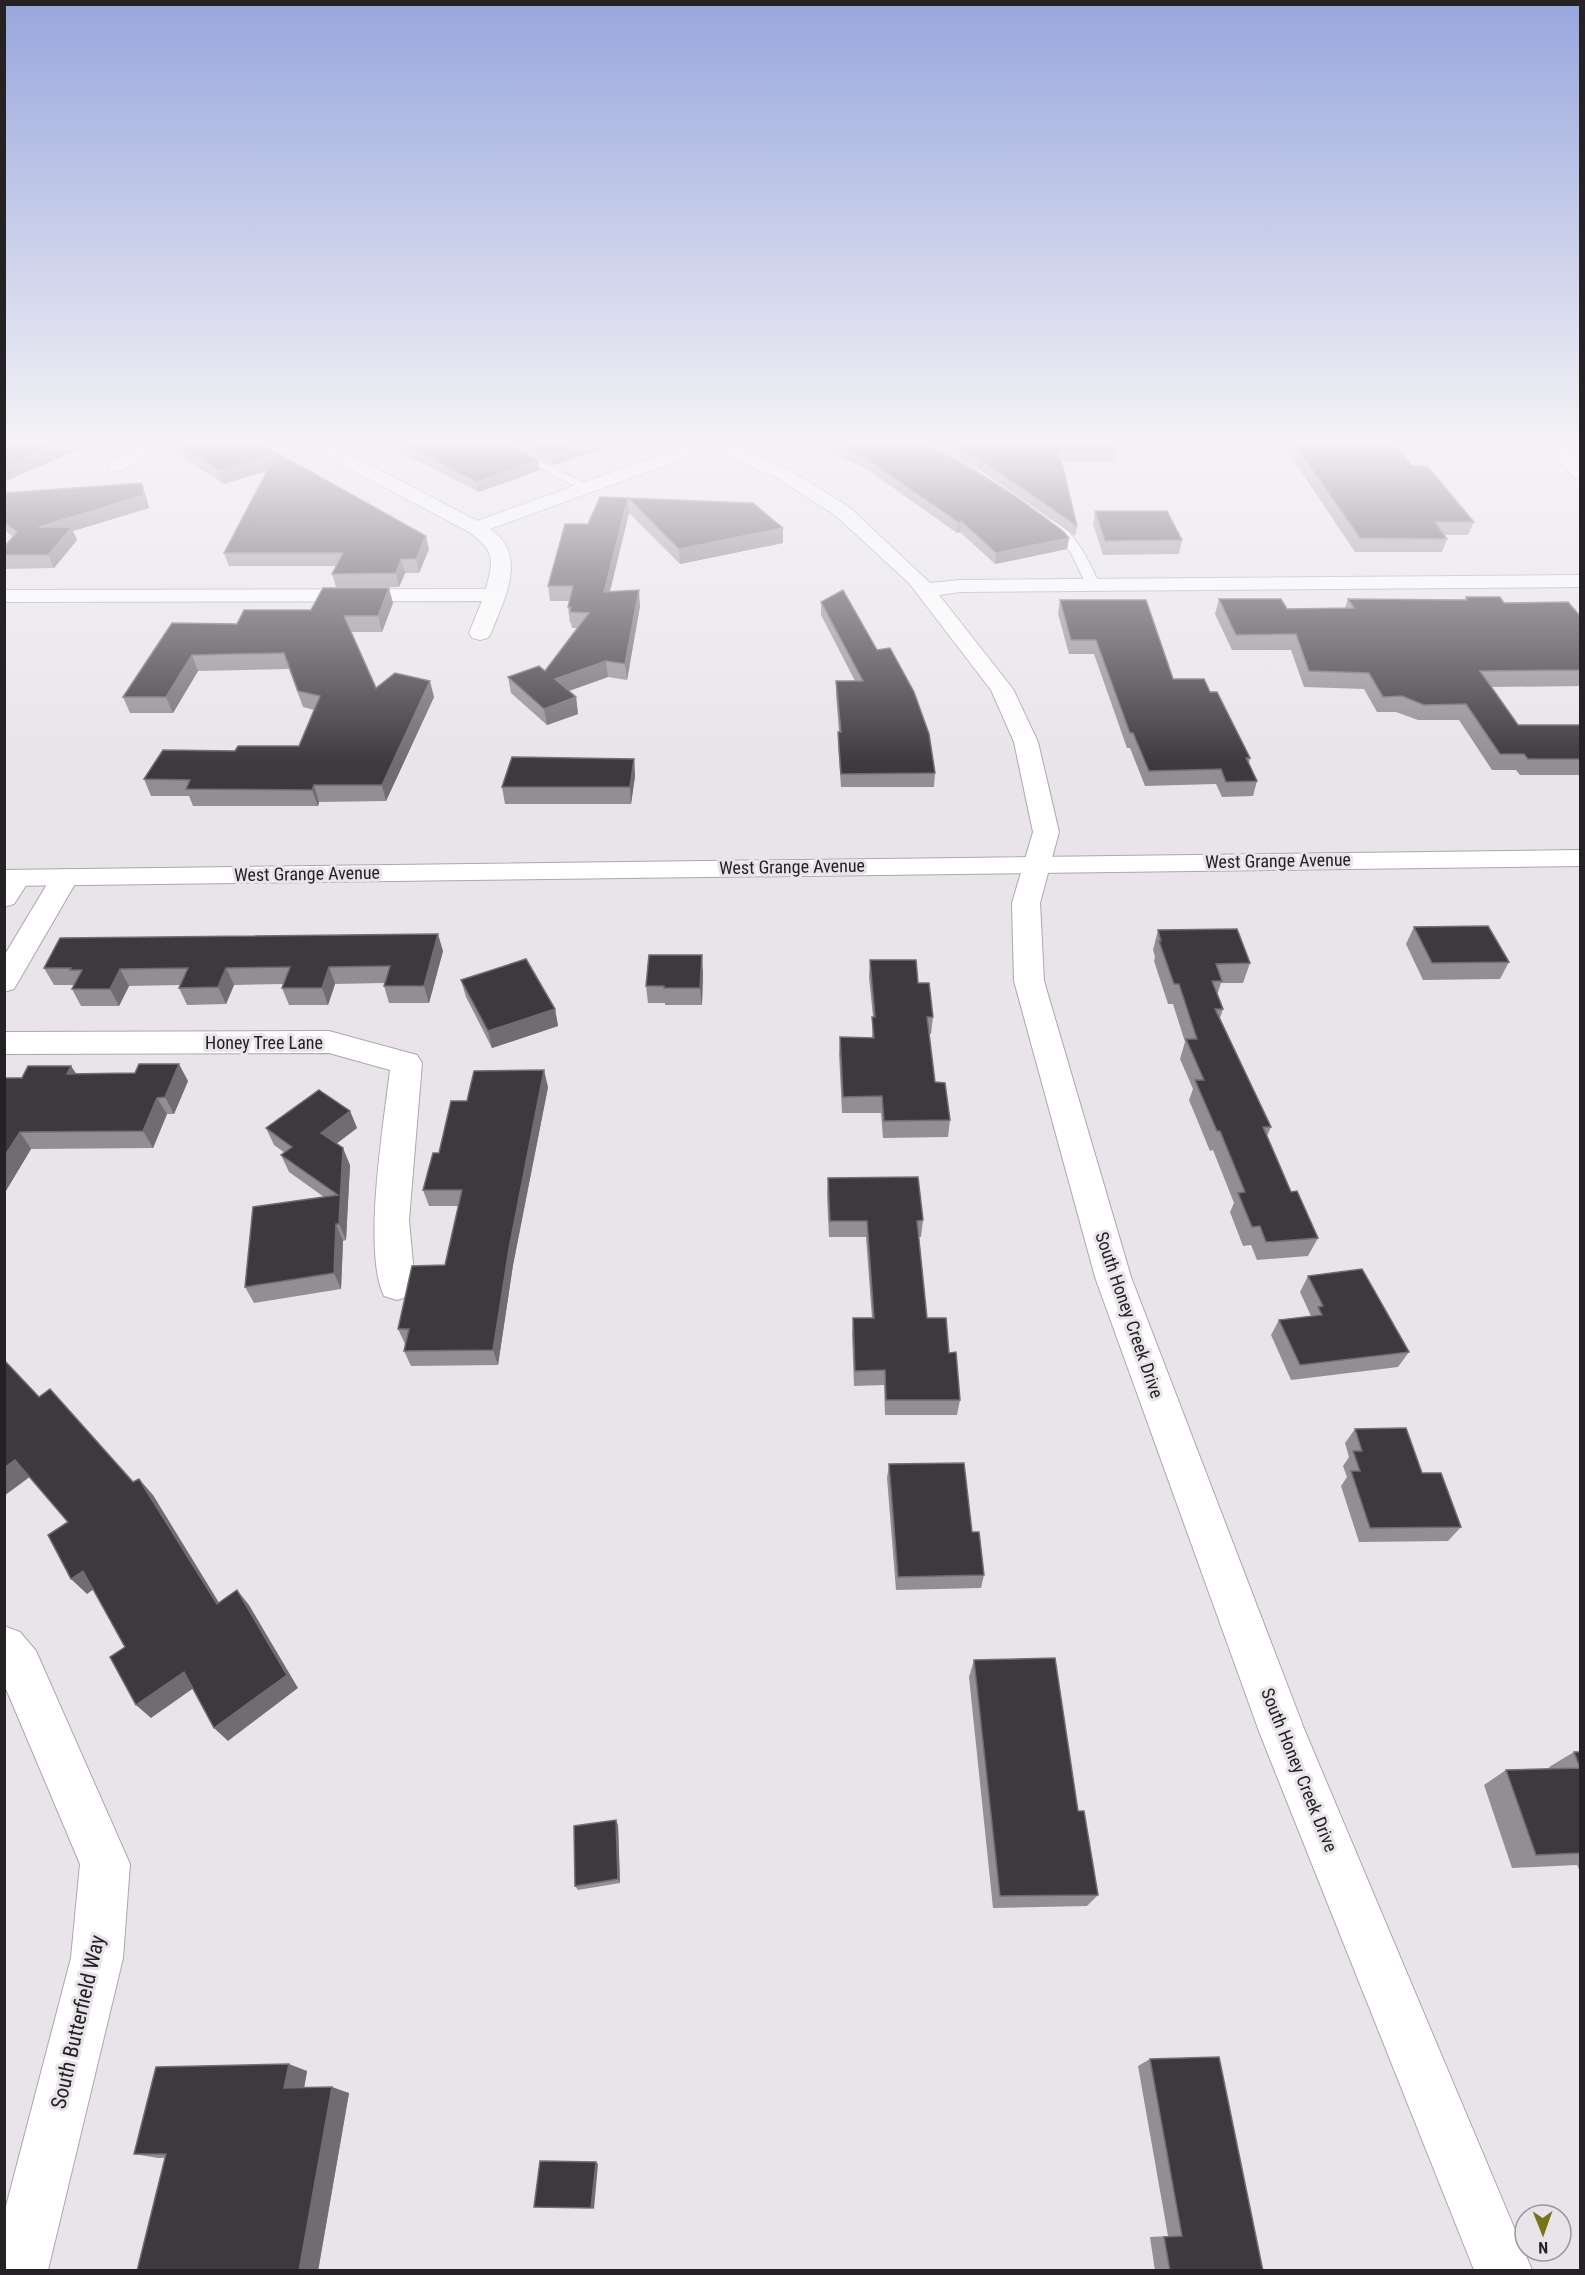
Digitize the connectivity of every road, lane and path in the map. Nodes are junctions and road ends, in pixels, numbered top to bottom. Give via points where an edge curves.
1 (500, 552) edge
2 (885, 552) edge
3 (1078, 552) edge
4 (1581, 581) edge
5 (1093, 585) junction
6 (925, 590) junction
7 (494, 594) junction
8 (4, 596) edge
9 (480, 633) dead end
10 (1581, 858) edge
11 (1037, 864) junction
12 (65, 877) junction
13 (8, 884) edge
14 (4, 982) edge
15 (4, 1043) edge
16 (398, 1285) dead end
17 (4, 1648) edge
18 (18, 2271) edge
19 (1503, 2271) edge

1 - 7 street
2 - 6 street, South Honey Creek Drive
3 - 5 lane
4 - 5 street
5 - 6 street
6 - 11 street, South Honey Creek Drive via 1002,689 1026,742 1046,832
7 - 8 street
7 - 9 street
10 - 11 street, West Grange Avenue
11 - 12 street, West Grange Avenue
11 - 19 street, South Honey Creek Drive via 1026,903 1029,981 1113,1277 1283,1734
12 - 13 street, West Grange Avenue
12 - 14 street
15 - 16 street, Honey Tree Lane via 329,1042 406,1064 393,1220
17 - 18 street, South Butterfield Way via 20,1667 105,1864 97,1958

